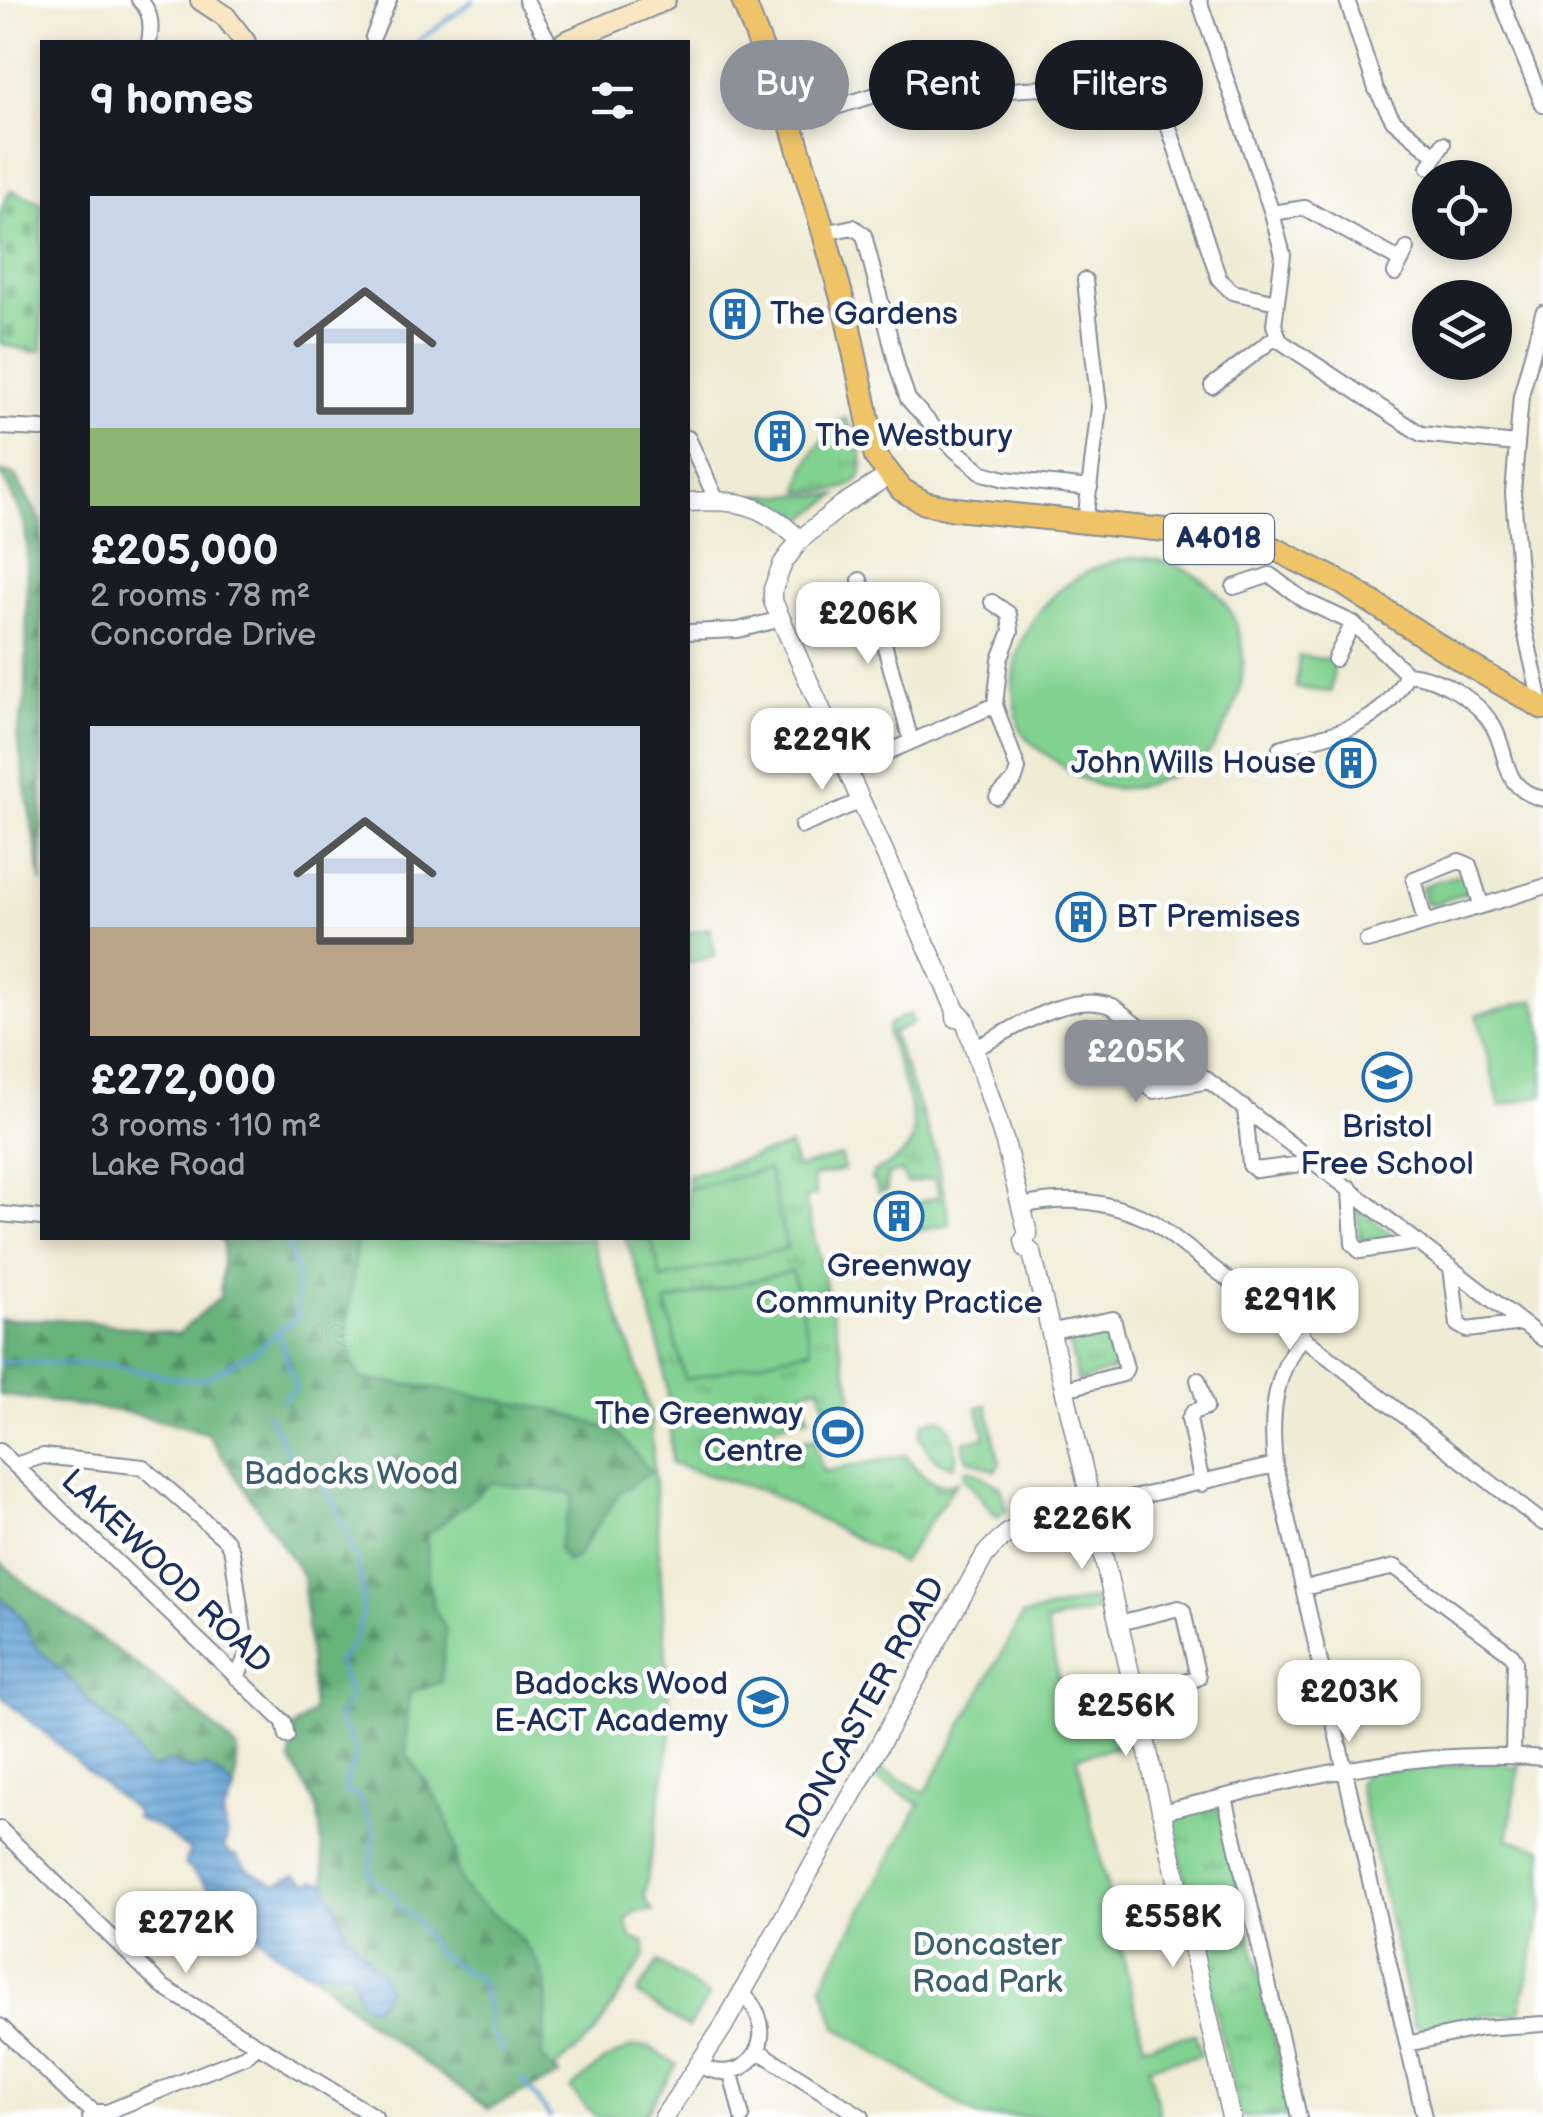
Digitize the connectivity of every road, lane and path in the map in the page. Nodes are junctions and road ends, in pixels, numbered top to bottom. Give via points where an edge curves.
1 (202, 0) edge
2 (389, 0) edge
3 (526, 0) edge
4 (665, 0) edge
5 (743, 0) edge
6 (1199, 0) edge
7 (1347, 0) edge
8 (1501, 0) edge
9 (143, 2) edge
10 (372, 37) dead end
11 (149, 40) edge
12 (243, 40) edge
13 (547, 40) edge
14 (570, 40) edge
15 (759, 40) edge
16 (1035, 89) edge
17 (849, 103) edge
18 (1543, 105) edge
19 (793, 130) edge
20 (1170, 130) edge
21 (1436, 156) dead end
22 (1272, 213) junction
23 (824, 234) junction
24 (1401, 261) dead end
25 (1085, 280) dead end
26 (1277, 302) junction
27 (1543, 313) edge
28 (1277, 336) junction
29 (1212, 386) dead end
30 (0, 427) edge
31 (40, 428) edge
32 (690, 442) edge
33 (1516, 444) junction
34 (888, 476) junction
35 (1090, 488) junction
36 (718, 501) junction
37 (690, 502) edge
38 (1085, 522) junction
39 (800, 540) junction
40 (860, 580) dead end
41 (1234, 587) dead end
42 (992, 602) dead end
43 (779, 612) junction
44 (1353, 622) junction
45 (690, 632) edge
46 (1335, 658) dead end
47 (1532, 668) junction
48 (1407, 674) junction
49 (1520, 694) junction
50 (995, 705) junction
51 (1542, 708) edge
52 (910, 741) junction
53 (1280, 748) dead end
54 (843, 761) junction
55 (997, 796) dead end
56 (1543, 799) edge
57 (860, 800) junction
58 (802, 826) dead end
59 (1543, 887) edge
60 (1480, 904) junction
61 (1425, 922) junction
62 (1367, 941) dead end
63 (1144, 1030) junction
64 (974, 1049) junction
65 (1209, 1081) junction
66 (1246, 1108) junction
67 (1316, 1162) junction
68 (1350, 1188) junction
69 (1022, 1206) junction
70 (0, 1214) edge
71 (40, 1218) edge
72 (1418, 1242) junction
73 (1451, 1267) junction
74 (1522, 1322) junction
75 (1052, 1331) junction
76 (1303, 1335) junction
77 (1543, 1339) edge
78 (1198, 1380) dead end
79 (1065, 1389) junction
80 (0, 1451) edge
81 (15, 1465) junction
82 (1274, 1465) junction
83 (1202, 1484) junction
84 (1114, 1502) dead end
85 (1088, 1508) junction
86 (1543, 1523) edge
87 (1303, 1588) junction
88 (1119, 1623) junction
89 (237, 1678) junction
90 (1136, 1696) junction
91 (287, 1736) dead end
92 (1514, 1755) junction
93 (1543, 1758) edge
94 (1346, 1768) junction
95 (1225, 1797) junction
96 (1162, 1812) junction
97 (0, 1829) edge
98 (741, 1993) junction
99 (1543, 2024) edge
100 (0, 2026) edge
101 (1407, 2044) junction
102 (256, 2046) junction
103 (758, 2050) junction
104 (699, 2065) junction
105 (731, 2073) junction
106 (92, 2114) edge
107 (375, 2117) edge
108 (664, 2117) edge
109 (742, 2117) edge
110 (862, 2117) edge
111 (1231, 2117) edge
112 (1299, 2117) edge
113 (1424, 2117) edge

1 - 12 main road
2 - 10 street
3 - 13 street
4 - 14 main road
5 - 15 main road
6 - 22 street
7 - 21 street via 1376,89 1394,120
8 - 18 street
9 - 11 street
16 - 17 street via 979,92 928,78
19 - 23 main road
20 - 26 street via 1219,279 1232,292
22 - 24 street via 1305,208
22 - 26 street via 1282,255
23 - 34 main road via 873,448
23 - 35 street via 852,227 864,235 908,399 954,449 994,476
25 - 35 street via 1099,407
26 - 28 street
27 - 33 street
28 - 29 street
28 - 33 street via 1414,430
30 - 31 street
32 - 36 street
33 - 47 street via 1514,534
34 - 38 main road, A4018 via 912,497 940,506
34 - 39 street
35 - 38 street
36 - 37 street
36 - 39 street via 758,507
38 - 49 main road, A4018 via 1275,549 1344,584
39 - 43 street via 772,595
40 - 52 street
41 - 44 street via 1270,575 1300,607
42 - 50 street via 1009,614 1011,624
43 - 45 street via 738,630
43 - 54 street
44 - 46 street
44 - 48 street
47 - 49 street
47 - 51 street
48 - 53 street via 1390,704 1368,721 1316,746
48 - 56 street via 1442,684 1481,712 1492,724 1508,774 1527,794
49 - 51 main road, A4018
50 - 52 street
50 - 55 street via 1018,768
52 - 54 street
54 - 57 street
57 - 58 street
57 - 64 street
59 - 60 street
60 - 61 street
60 - 61 street via 1469,865 1460,860 1414,879
61 - 62 street
63 - 64 street via 1106,1004 1073,1003
63 - 65 street
63 - 65 street via 1144,1084 1154,1091
64 - 69 street
65 - 66 street
66 - 67 street
66 - 67 street via 1250,1165 1256,1170
67 - 68 street
68 - 72 street
68 - 72 street via 1353,1244 1360,1250
69 - 75 street
69 - 76 street via 1081,1200 1138,1215 1176,1236
70 - 71 street
72 - 73 street
73 - 74 street
73 - 74 street via 1458,1325 1466,1330
74 - 77 street
75 - 79 street
75 - 79 street via 1113,1319 1126,1368 1124,1374
76 - 82 street via 1275,1395
76 - 86 street
78 - 83 street via 1206,1407 1189,1418
79 - 85 street
80 - 81 street, LAKEWOOD ROAD
81 - 89 street, LAKEWOOD ROAD
81 - 89 street via 43,1456 143,1467 227,1541 247,1654
82 - 83 street
82 - 87 street
83 - 84 street
85 - 88 street
85 - 98 street, DONCASTER ROAD via 1033,1518 985,1555
87 - 92 street via 1395,1567 1512,1655
87 - 94 street
88 - 90 street
88 - 90 street via 1182,1609 1198,1674
89 - 91 street, LAKEWOOD ROAD via 284,1722
90 - 96 street
92 - 93 street
92 - 94 street via 1430,1756
94 - 95 street
94 - 101 street
95 - 96 street
95 - 112 street
96 - 111 street
97 - 102 street via 162,1987
98 - 103 street via 760,2016
98 - 104 street, DONCASTER ROAD
99 - 101 street via 1481,2028
100 - 106 street
101 - 113 street
102 - 106 street via 245,2056
102 - 107 street
103 - 105 street
103 - 110 street
104 - 105 street
104 - 108 street, DONCASTER ROAD
105 - 109 street

